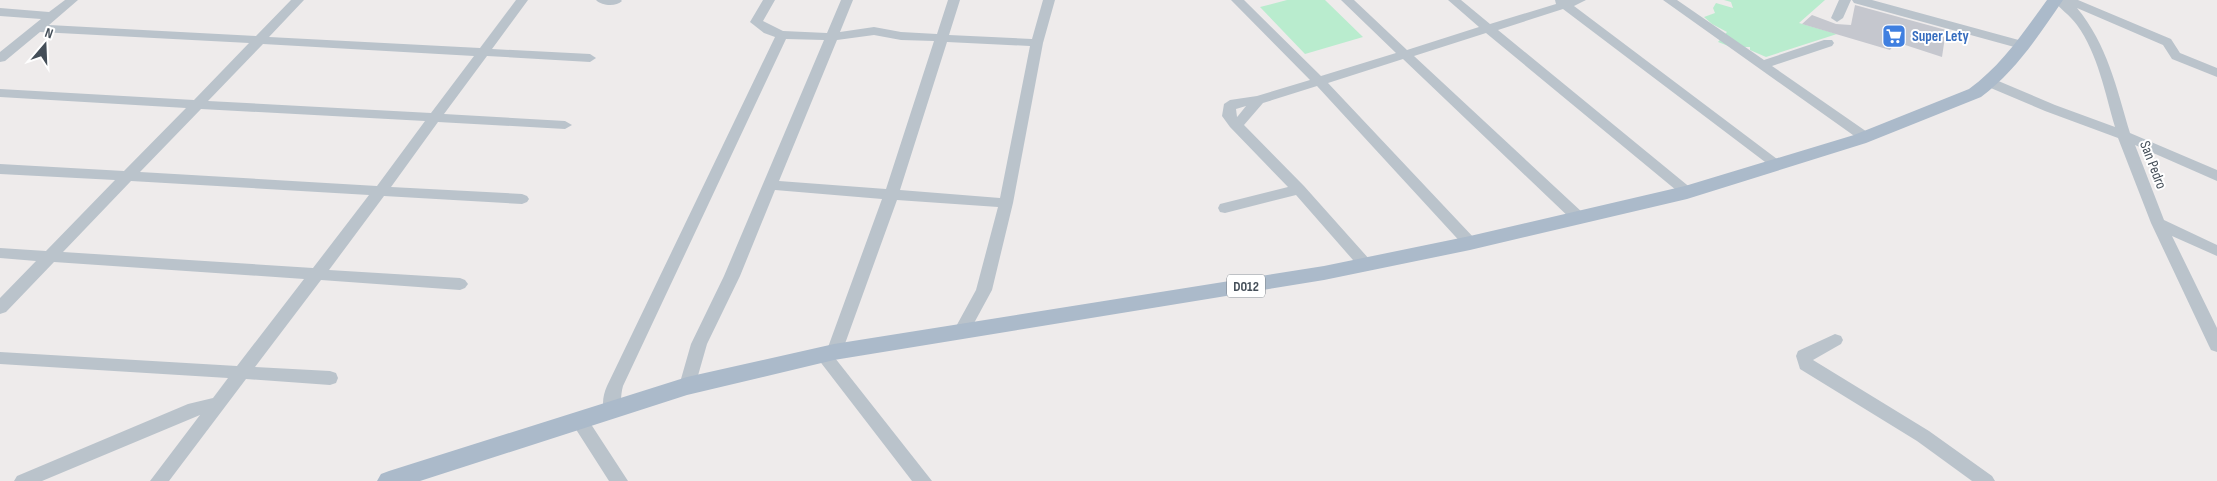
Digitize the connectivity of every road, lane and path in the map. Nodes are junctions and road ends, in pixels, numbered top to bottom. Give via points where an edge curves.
1 (72, 0) edge
2 (298, 0) edge
3 (522, 0) edge
4 (602, 0) edge
5 (769, 0) edge
6 (847, 0) edge
7 (954, 0) edge
8 (1049, 0) edge
9 (1237, 0) edge
10 (1347, 0) edge
11 (1454, 0) edge
12 (1580, 0) edge
13 (1669, 0) edge
14 (1845, 0) edge
15 (1858, 0) edge
16 (2055, 0) edge
17 (2059, 0) edge
18 (2068, 0) edge
19 (616, 1) edge
20 (1562, 2) edge
21 (0, 12) edge
22 (52, 16) junction
23 (1836, 18) dead end
24 (38, 28) junction
25 (1490, 29) junction
26 (782, 35) junction
27 (831, 37) junction
28 (942, 38) junction
29 (260, 41) junction
30 (1037, 43) junction
31 (1828, 43) dead end
32 (2022, 45) junction
33 (484, 52) junction
34 (1406, 54) junction
35 (0, 58) edge
36 (590, 58) dead end
37 (1763, 65) junction
38 (2217, 74) edge
39 (1318, 81) junction
40 (1991, 83) junction
41 (0, 93) edge
42 (197, 105) junction
43 (434, 118) junction
44 (565, 125) dead end
45 (2124, 135) junction
46 (1865, 137) junction
47 (1778, 165) junction
48 (0, 169) edge
49 (2217, 176) edge
50 (126, 177) junction
51 (770, 185) junction
52 (1299, 189) junction
53 (380, 190) junction
54 (1687, 192) junction
55 (891, 195) junction
56 (522, 199) dead end
57 (1006, 203) junction
58 (1225, 208) dead end
59 (1578, 217) junction
60 (2158, 223) junction
61 (1470, 243) junction
62 (2217, 251) edge
63 (0, 253) edge
64 (48, 257) junction
65 (1365, 264) junction
66 (314, 276) junction
67 (460, 284) dead end
68 (0, 308) edge
69 (2210, 318) edge
70 (961, 332) junction
71 (1835, 340) dead end
72 (2217, 346) edge
73 (829, 354) junction
74 (0, 358) edge
75 (241, 373) junction
76 (330, 378) dead end
77 (687, 386) junction
78 (220, 403) junction
79 (612, 410) junction
80 (579, 420) junction
81 (23, 481) edge
82 (159, 481) edge
83 (390, 481) edge
84 (619, 481) edge
85 (923, 481) edge
86 (1986, 481) edge

1 - 22 street
2 - 29 street
3 - 33 street
4 - 19 street
5 - 26 street via 756,22
6 - 27 street
7 - 28 street
8 - 30 street
9 - 39 street
10 - 34 street
11 - 25 street
12 - 20 street
13 - 37 street
14 - 23 street
15 - 32 street
16 - 32 main road, D012
17 - 45 street, San Pedro via 2079,16 2090,36
18 - 38 street via 2167,42 2176,56
20 - 25 street
20 - 47 street
21 - 22 street
22 - 24 street
24 - 29 street
24 - 35 street
25 - 34 street
25 - 54 street
26 - 27 street
26 - 79 street via 615,386
27 - 28 street via 874,31
27 - 51 street
28 - 30 street
28 - 55 street
29 - 33 street
29 - 42 street
30 - 57 street
31 - 37 street
32 - 40 main road, D012
33 - 36 street
33 - 43 street
34 - 39 street
34 - 59 street
37 - 46 street
39 - 52 street via 1258,100 1235,124
39 - 61 street
40 - 45 street
40 - 46 main road, D012 via 1955,103
41 - 42 street
42 - 43 street
42 - 50 street
43 - 44 street
43 - 53 street
45 - 49 street
45 - 60 street, San Pedro
46 - 47 main road, D012
47 - 54 main road, D012
48 - 50 street
50 - 53 street
50 - 64 street
51 - 55 street
51 - 77 street via 699,344
52 - 58 street
52 - 65 street
53 - 56 street
53 - 66 street
54 - 59 main road, D012
55 - 57 street
55 - 73 street
57 - 70 street via 984,290
59 - 61 main road, D012
60 - 62 street
60 - 69 street, San Pedro
61 - 65 main road, D012
63 - 64 street
64 - 66 street
64 - 68 street
65 - 70 main road, D012
66 - 67 street
66 - 75 street
69 - 72 street, San Pedro
70 - 73 main road, D012
71 - 86 street via 1804,356 1806,364 1923,436
73 - 77 main road, D012
73 - 85 street
74 - 75 street
75 - 76 street
75 - 78 street
77 - 79 main road, D012
78 - 81 street via 194,409
78 - 82 street
79 - 80 main road, D012
80 - 83 main road, D012
80 - 84 street

